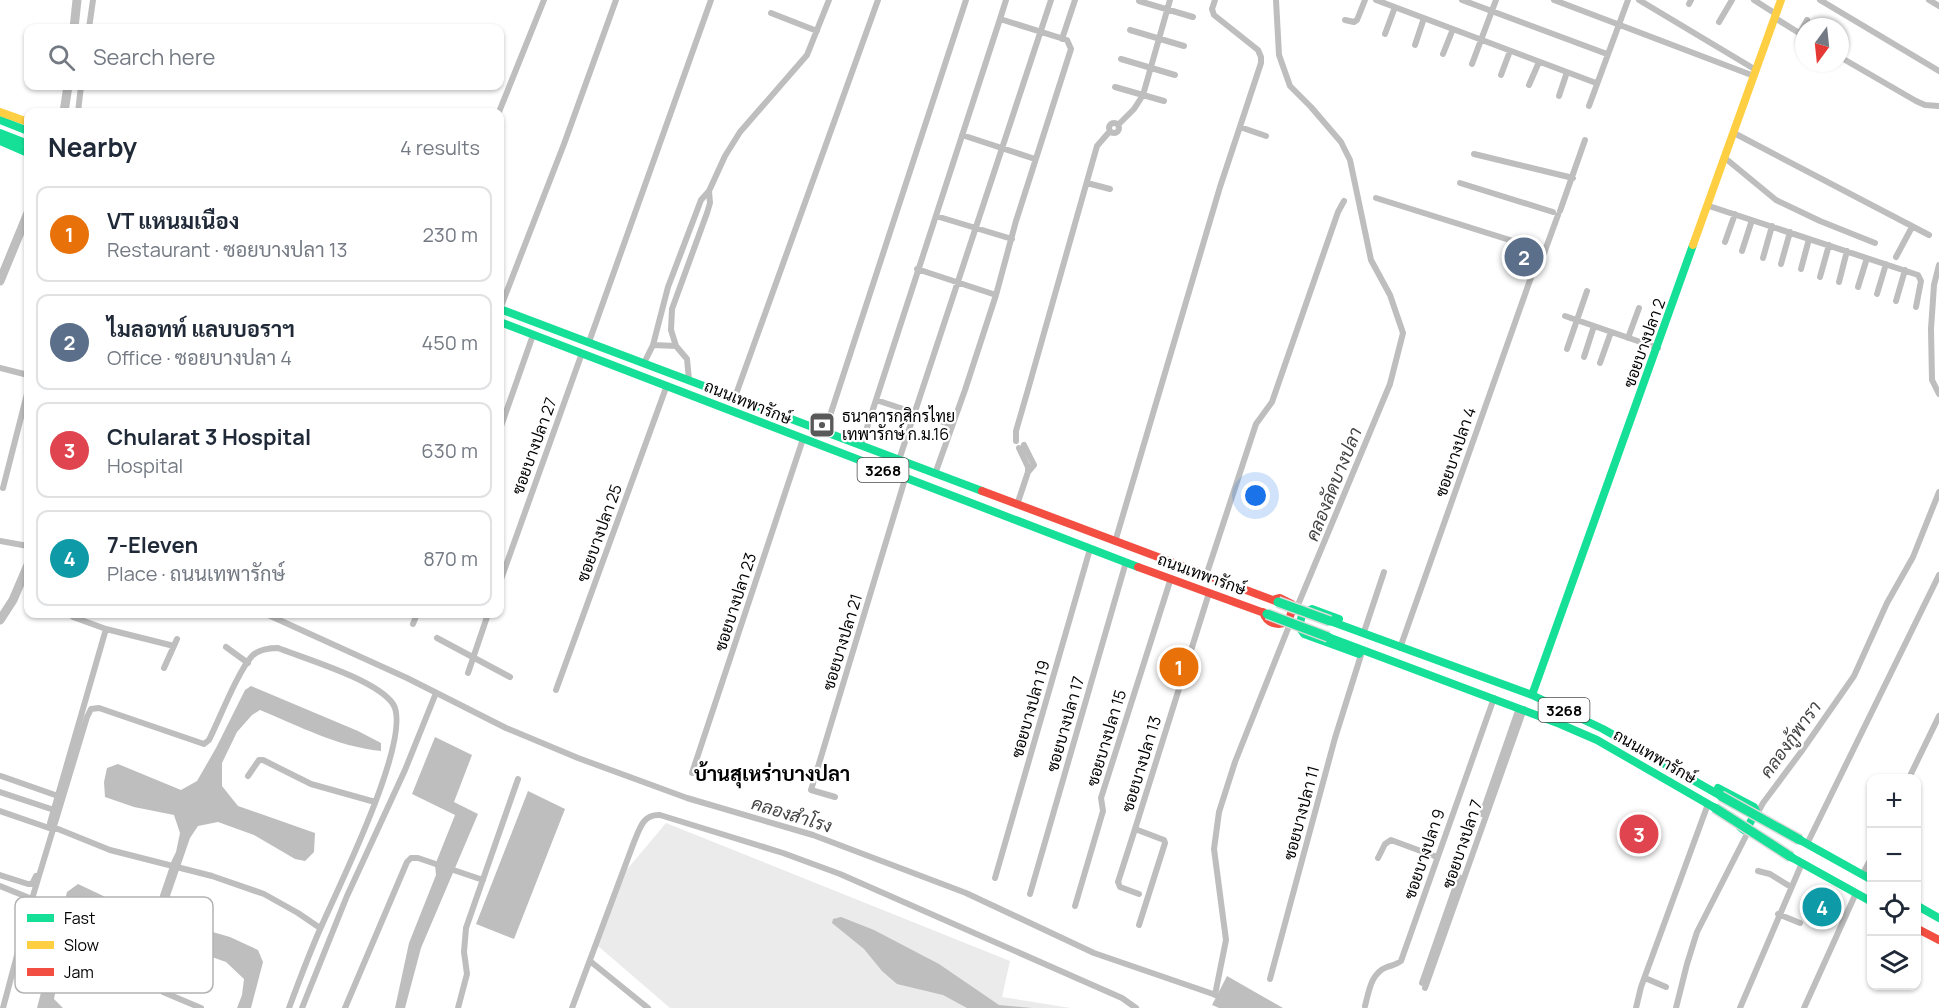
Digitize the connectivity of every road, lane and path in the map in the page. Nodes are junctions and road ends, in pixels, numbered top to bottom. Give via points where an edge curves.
1 (93, 0) edge
2 (544, 0) edge
3 (616, 0) edge
4 (711, 0) edge
5 (829, 0) edge
6 (878, 0) edge
7 (966, 0) edge
8 (1006, 0) edge
9 (1051, 0) edge
10 (1075, 0) edge
11 (1170, 0) edge
12 (1215, 0) edge
13 (1365, 0) edge
14 (1376, 0) edge
15 (1462, 0) edge
16 (1496, 0) edge
17 (1554, 0) edge
18 (1628, 0) edge
19 (1639, 0) edge
20 (1732, 0) edge
21 (1754, 0) edge
22 (1781, 0) edge
23 (1820, 0) edge
24 (1929, 0) edge
25 (1139, 1) edge
26 (1939, 6) edge
27 (1395, 7) junction
28 (1168, 10) junction
29 (1492, 11) junction
30 (771, 13) dead end
31 (1776, 16) junction
32 (1193, 17) dead end
33 (1424, 18) junction
34 (1000, 19) junction
35 (1345, 20) dead end
36 (1719, 22) dead end
37 (90, 24) edge
38 (1618, 24) junction
39 (1453, 29) junction
40 (1795, 29) edge
41 (1131, 30) dead end
42 (817, 31) junction
43 (1040, 32) junction
44 (1385, 34) dead end
45 (1159, 38) junction
46 (1062, 39) junction
47 (1481, 40) junction
48 (1415, 45) dead end
49 (1184, 46) dead end
50 (1510, 51) junction
51 (1443, 54) dead end
52 (1607, 54) junction
53 (1121, 59) dead end
54 (1740, 60) junction
55 (1539, 62) junction
56 (1849, 62) edge
57 (1472, 64) dead end
58 (1151, 68) junction
59 (1737, 70) junction
60 (1939, 71) edge
61 (1567, 72) junction
62 (1755, 73) junction
63 (1176, 75) dead end
64 (1501, 75) dead end
65 (1596, 83) junction
66 (1529, 85) dead end
67 (1115, 87) dead end
68 (81, 90) edge
69 (1143, 95) junction
70 (1559, 96) dead end
71 (1164, 101) dead end
72 (1589, 106) dead end
73 (1939, 106) edge
74 (78, 108) edge
75 (501, 108) edge
76 (0, 112) edge
77 (0, 120) edge
78 (24, 121) edge
79 (1240, 127) junction
80 (24, 130) edge
81 (1734, 134) junction
82 (962, 135) junction
83 (1266, 136) dead end
84 (3, 137) edge
85 (1585, 140) dead end
86 (24, 143) edge
87 (1001, 148) junction
88 (24, 150) edge
89 (1474, 154) dead end
90 (1725, 158) junction
91 (1035, 159) junction
92 (1573, 178) junction
93 (1087, 183) junction
94 (1460, 183) dead end
95 (1110, 189) dead end
96 (709, 191) junction
97 (1376, 198) dead end
98 (1344, 201) dead end
99 (1708, 206) junction
100 (1557, 212) junction
101 (1735, 214) junction
102 (936, 216) junction
103 (1752, 220) junction
104 (1772, 226) junction
105 (1912, 227) junction
106 (974, 228) junction
107 (1790, 232) junction
108 (1929, 236) dead end
109 (1012, 239) junction
110 (1809, 239) junction
111 (1725, 242) dead end
112 (1875, 243) dead end
113 (1829, 245) junction
114 (1742, 251) dead end
115 (1847, 251) junction
116 (1896, 257) dead end
117 (1763, 258) dead end
118 (1867, 258) junction
119 (1781, 264) dead end
120 (1886, 264) junction
121 (1535, 266) dead end
122 (917, 269) junction
123 (1801, 269) dead end
124 (1905, 270) junction
125 (1820, 277) dead end
126 (957, 282) junction
127 (1839, 282) dead end
128 (1858, 287) dead end
129 (1587, 291) dead end
130 (1877, 294) dead end
131 (996, 295) junction
132 (504, 299) edge
133 (1896, 301) dead end
134 (1916, 307) dead end
135 (1638, 308) dead end
136 (504, 310) edge
137 (1565, 316) dead end
138 (1578, 321) junction
139 (504, 324) edge
140 (1594, 326) junction
141 (658, 330) junction
142 (671, 330) junction
143 (561, 331) junction
144 (1611, 332) junction
145 (534, 335) junction
146 (1629, 338) junction
147 (589, 342) junction
148 (557, 344) junction
149 (653, 345) junction
150 (676, 346) junction
151 (1658, 348) junction
152 (1567, 349) dead end
153 (582, 353) junction
154 (1584, 357) dead end
155 (644, 363) junction
156 (1600, 363) dead end
157 (0, 369) edge
158 (24, 374) edge
159 (689, 380) junction
160 (667, 385) junction
161 (735, 397) junction
162 (876, 400) junction
163 (24, 406) edge
164 (914, 413) junction
165 (504, 418) edge
166 (952, 425) junction
167 (825, 431) junction
168 (803, 439) junction
169 (861, 446) junction
170 (898, 460) junction
171 (935, 474) junction
172 (905, 478) junction
173 (3, 488) dead end
174 (1017, 505) junction
175 (1115, 542) junction
176 (1090, 549) junction
177 (1126, 562) junction
178 (504, 571) edge
179 (1384, 572) dead end
180 (1939, 575) edge
181 (1206, 576) junction
182 (1171, 578) junction
183 (1209, 593) junction
184 (1276, 601) junction
185 (1265, 613) junction
186 (76, 618) edge
187 (415, 618) edge
188 (487, 618) edge
189 (413, 624) dead end
190 (106, 629) junction
191 (1365, 629) junction
192 (177, 639) dead end
193 (438, 639) dead end
194 (174, 646) junction
195 (226, 647) dead end
196 (1398, 647) junction
197 (1361, 655) junction
198 (472, 658) junction
199 (1397, 662) junction
200 (248, 663) junction
201 (164, 669) dead end
202 (468, 673) dead end
203 (510, 677) dead end
204 (556, 690) dead end
205 (1532, 695) junction
206 (1494, 698) junction
207 (1522, 708) junction
208 (1939, 717) edge
209 (692, 772) dead end
210 (1911, 774) edge
211 (1, 776) edge
212 (248, 776) dead end
213 (518, 779) dead end
214 (1709, 789) junction
215 (0, 792) edge
216 (58, 796) junction
217 (835, 797) dead end
218 (375, 802) junction
219 (1711, 806) junction
220 (54, 810) junction
221 (0, 811) edge
222 (51, 827) junction
223 (1135, 829) junction
224 (1803, 842) junction
225 (1437, 856) junction
226 (1378, 858) dead end
227 (1802, 863) junction
228 (1758, 871) dead end
229 (0, 875) edge
230 (995, 878) dead end
231 (1867, 878) edge
232 (483, 880) junction
233 (0, 886) edge
234 (1791, 887) junction
235 (1856, 893) junction
236 (1030, 894) dead end
237 (1139, 894) dead end
238 (27, 897) edge
239 (33, 897) edge
240 (1867, 899) edge
241 (1075, 906) dead end
242 (1921, 907) edge
243 (1778, 914) junction
244 (1939, 918) edge
245 (1800, 923) dead end
246 (1139, 925) dead end
247 (320, 928) junction
248 (1921, 929) edge
249 (1939, 940) edge
250 (590, 960) junction
251 (15, 965) edge
252 (1645, 978) junction
253 (1270, 979) dead end
254 (1423, 985) dead end
255 (1666, 987) dead end
256 (165, 993) edge
257 (1365, 1006) dead end
258 (3, 1008) edge
259 (201, 1008) edge
260 (289, 1008) edge
261 (345, 1008) edge
262 (458, 1008) edge
263 (572, 1008) edge
264 (648, 1008) edge
265 (1136, 1008) edge
266 (1636, 1008) edge
267 (1740, 1008) edge
268 (1804, 1008) edge

1 - 37 street
2 - 75 street
3 - 132 street
4 - 147 street
5 - 42 street
6 - 161 street
7 - 167 street
8 - 34 street
9 - 43 street
10 - 46 street
11 - 28 street
12 - 79 street via 1214,15 1258,50 1261,57
13 - 35 street via 1357,20
14 - 27 street
15 - 29 street
16 - 29 street
17 - 38 street
18 - 38 street
19 - 54 street
20 - 36 street
21 - 31 street
22 - 31 main road, ซอยบางปลา 2
23 - 60 street
24 - 26 street
25 - 28 street
27 - 33 street
27 - 44 street
28 - 32 street
28 - 45 street
29 - 47 street
29 - 52 street
30 - 42 street
31 - 40 street
31 - 62 main road, ซอยบางปลา 2
33 - 39 street
33 - 48 street
34 - 43 street
34 - 82 street
38 - 52 street
38 - 59 street
39 - 47 street
39 - 51 street
41 - 45 street
42 - 96 street via 807,55 740,132
43 - 46 street
43 - 87 street
45 - 49 street
45 - 58 street
46 - 91 street via 1069,42 1071,49
47 - 50 street
47 - 57 street
50 - 55 street
50 - 64 street
52 - 65 street
53 - 58 street
54 - 59 street
54 - 62 street
55 - 61 street
55 - 66 street
56 - 73 street via 1925,105
58 - 63 street
58 - 69 street
59 - 62 street
61 - 65 street
61 - 70 street
62 - 81 main road, ซอยบางปลา 2
65 - 72 street
67 - 69 street
68 - 74 street
69 - 71 street
69 - 93 street via 1118,125 1110,125 1110,131 1097,146
76 - 78 main road
77 - 80 main road
79 - 83 street
79 - 175 street
81 - 90 main road, ซอยบางปลา 2
81 - 105 street
82 - 87 street
82 - 102 street
84 - 86 main road
84 - 88 main road
85 - 92 street
87 - 91 street
87 - 106 street
89 - 92 street
90 - 99 main road, ซอยบางปลา 2
90 - 112 street via 1776,200
91 - 109 street
92 - 100 street
93 - 95 street
93 - 174 street via 1016,431 1034,465
94 - 100 street
96 - 141 street via 701,200 668,287
96 - 142 street via 707,213 675,297
97 - 100 street via 1544,253
98 - 181 street via 1272,402 1256,424
99 - 101 street
99 - 151 main road, ซอยบางปลา 2
101 - 103 street
101 - 111 street
102 - 106 street
102 - 122 street
103 - 104 street
103 - 114 street
104 - 107 street
104 - 117 street
105 - 108 street
105 - 116 street
106 - 109 street
106 - 126 street
107 - 110 street
107 - 119 street
109 - 131 street
110 - 113 street
110 - 123 street
113 - 115 street
113 - 125 street
115 - 118 street
115 - 127 street
118 - 120 street
118 - 128 street
120 - 124 street
120 - 130 street
121 - 196 street, ซอยบางปลา 4
122 - 126 street
122 - 162 street
124 - 133 street
124 - 134 street via 1921,277
126 - 131 street
126 - 164 street
129 - 138 street
131 - 166 street
135 - 146 street
136 - 143 main road, ถนนเทพารักษ์ / 3268
137 - 138 street
138 - 140 street
138 - 152 street
139 - 145 main road, ถนนเทพารักษ์ / 3268
140 - 144 street
140 - 154 street
141 - 142 street
141 - 149 street
142 - 150 street
143 - 147 main road, ถนนเทพารักษ์ / 3268
143 - 148 main road
144 - 146 street
144 - 156 street
145 - 148 main road, ถนนเทพารักษ์ / 3268
145 - 165 street
146 - 151 street
147 - 155 main road, ถนนเทพารักษ์ / 3268
148 - 153 main road, ถนนเทพารักษ์ / 3268
149 - 150 street
149 - 155 street
150 - 159 street via 687,359
151 - 205 main road, ซอยบางปลา 2
153 - 160 main road, ถนนเทพารักษ์ / 3268
153 - 178 street, ซอยบางปลา 27
155 - 159 main road, ถนนเทพารักษ์ / 3268
157 - 158 street
159 - 161 main road, ถนนเทพารักษ์ / 3268
160 - 168 main road, ถนนเทพารักษ์ / 3268
160 - 204 street, ซอยบางปลา 25
161 - 167 main road, ถนนเทพารักษ์ / 3268
162 - 164 street
162 - 169 street
163 - 173 street
164 - 166 street
164 - 170 street
166 - 171 street
167 - 169 main road, ถนนเทพารักษ์ / 3268
168 - 172 main road, ถนนเทพารักษ์ / 3268
168 - 209 street, ซอยบางปลา 23
169 - 170 main road, ถนนเทพารักษ์ / 3268
170 - 171 main road, ถนนเทพารักษ์ / 3268
171 - 174 main road, ถนนเทพารักษ์ / 3268
172 - 176 main road, ถนนเทพารักษ์ / 3268
172 - 217 street, ซอยบางปลา 21 via 811,790
174 - 175 main road, ถนนเทพารักษ์ / 3268
175 - 181 main road, ถนนเทพารักษ์ / 3268
176 - 177 main road, ถนนเทพารักษ์ / 3268
176 - 230 street, ซอยบางปลา 19
177 - 182 main road, ถนนเทพารักษ์ / 3268
177 - 236 street, ซอยบางปลา 17
179 - 191 street
180 - 224 street
181 - 184 main road, ถนนเทพารักษ์ / 3268
182 - 183 main road, ถนนเทพารักษ์ / 3268
182 - 241 street, ซอยบางปลา 15 via 1101,798 1103,811
183 - 185 main road, ถนนเทพารักษ์ / 3268
183 - 223 street, ซอยบางปลา 13
184 - 185 main road via 1280,598 1292,604 1288,622 1270,622
184 - 196 main road, ถนนเทพารักษ์ / 3268, bridge
185 - 199 main road, ถนนเทพารักษ์ / 3268, bridge
186 - 190 street
187 - 189 street
188 - 198 street
190 - 194 street
190 - 216 street
191 - 196 main road
191 - 197 main road via 1312,609 1302,615 1299,623 1304,634
192 - 194 street
193 - 198 street
194 - 201 street
195 - 200 street
196 - 205 main road, ถนนเทพารักษ์ / 3268
197 - 199 main road
197 - 253 street, ซอยบางปลา 11
198 - 202 street
198 - 203 street
199 - 206 main road, ถนนเทพารักษ์ / 3268
200 - 218 street via 258,652 278,648 360,680 388,699 396,715 396,735
200 - 222 street via 204,744 99,708 91,710
205 - 214 main road, ถนนเทพารักษ์ / 3268 via 1603,729
206 - 207 main road, ถนนเทพารักษ์ / 3268
206 - 225 street, ซอยบางปลา 9
207 - 219 main road, ถนนเทพารักษ์ / 3268 via 1597,740
207 - 254 street, ซอยบางปลา 7
208 - 210 street
211 - 216 street
212 - 218 street via 255,763 263,760 311,784
213 - 232 street
214 - 219 main road via 1714,786 1756,811 1744,830
214 - 224 main road, ถนนเทพารักษ์ / 3268, bridge
215 - 220 street
216 - 220 street
218 - 247 street
219 - 227 main road, ถนนเทพารักษ์ / 3268, bridge
219 - 252 street
220 - 222 street
221 - 222 street
222 - 229 street via 32,884
222 - 239 street
222 - 247 street via 110,850 212,876 264,894
223 - 237 street via 1118,882 1120,887
223 - 246 street, ซอยบางปลา 13 via 1165,843
224 - 231 main road, ถนนเทพารักษ์ / 3268
225 - 226 street via 1391,840
225 - 257 street, ซอยบางปลา 9 via 1401,961 1376,974
227 - 234 street
227 - 235 main road, ถนนเทพารักษ์ / 3268
228 - 234 street
232 - 261 street via 411,858
232 - 262 street via 466,928 467,974
233 - 238 street
234 - 243 street
235 - 240 main road, ถนนเทพารักษ์ / 3268
235 - 268 street
242 - 244 main road
243 - 245 street
243 - 267 street
247 - 260 street
248 - 249 main road
250 - 263 street
250 - 264 street
250 - 265 street via 644,819 660,815 840,874 1122,998
251 - 258 street
252 - 255 street
252 - 266 street
256 - 259 street

